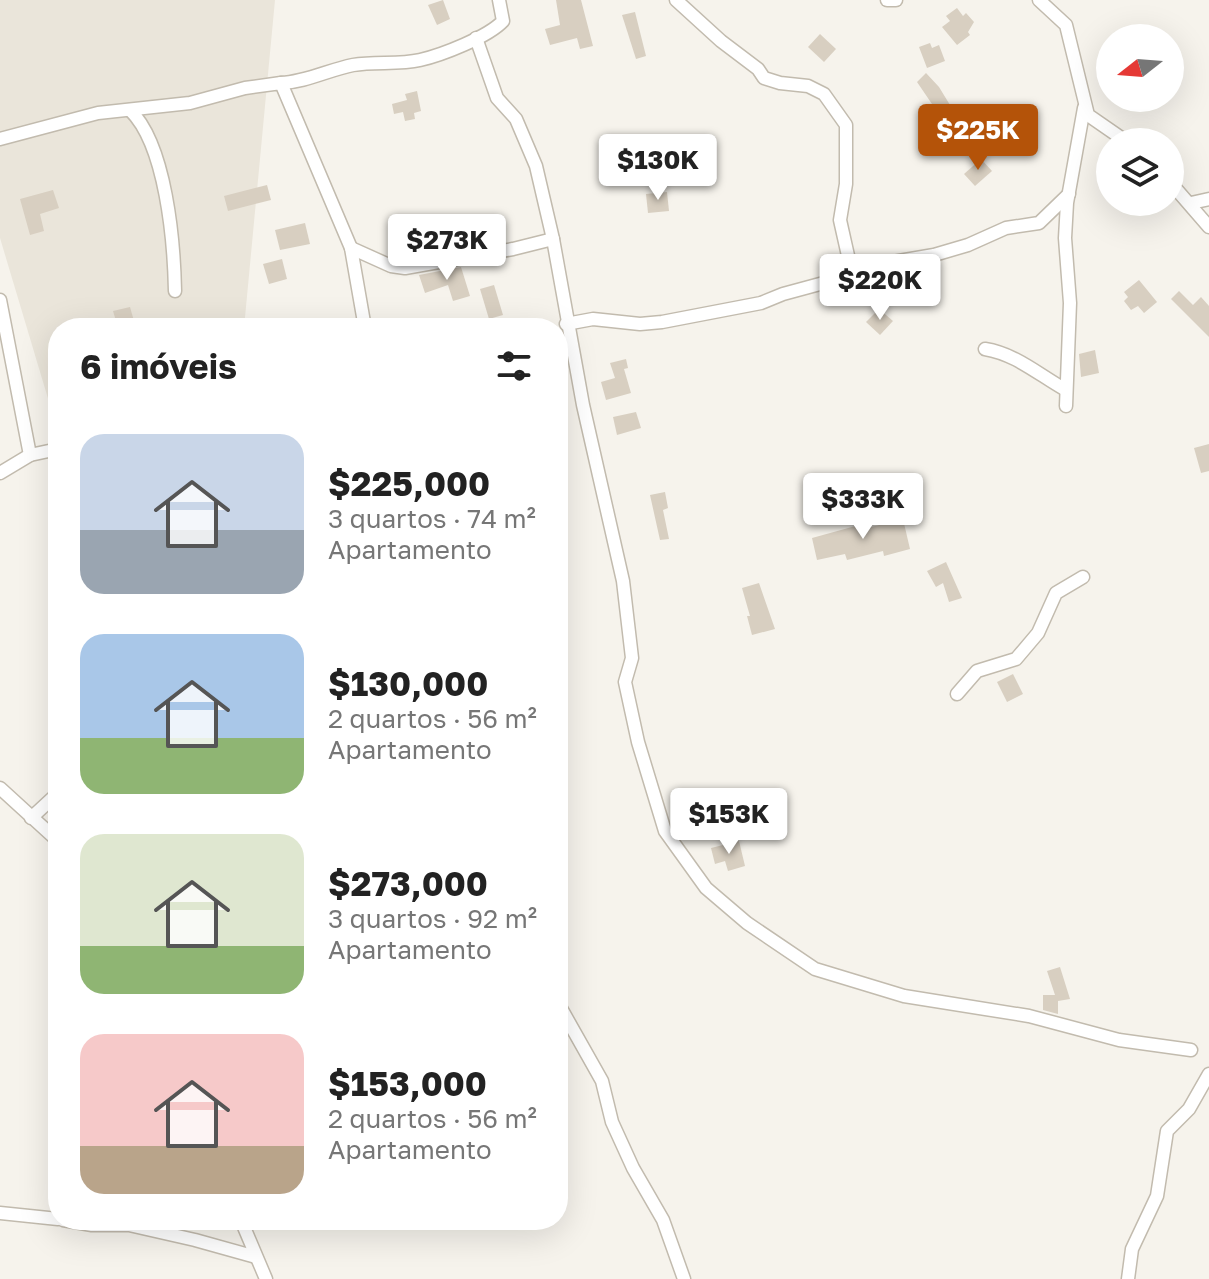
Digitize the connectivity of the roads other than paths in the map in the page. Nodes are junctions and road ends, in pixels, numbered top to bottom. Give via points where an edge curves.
1 (499, 0) edge
2 (676, 0) edge
3 (887, 0) edge
4 (896, 0) edge
5 (1039, 0) edge
6 (1054, 0) edge
7 (1059, 17) junction
8 (476, 38) junction
9 (281, 83) junction
10 (1084, 108) junction
11 (130, 110) junction
12 (1104, 128) edge
13 (0, 139) edge
14 (1069, 194) junction
15 (1184, 196) edge
16 (1209, 199) edge
17 (1191, 203) junction
18 (1209, 227) edge
19 (553, 239) junction
20 (351, 248) junction
21 (851, 269) junction
22 (175, 291) dead end
23 (0, 300) edge
24 (363, 318) edge
25 (565, 318) edge
26 (568, 324) edge
27 (568, 333) edge
28 (985, 349) dead end
29 (1066, 390) junction
30 (1066, 406) dead end
31 (48, 451) edge
32 (30, 455) junction
33 (0, 473) edge
34 (1083, 577) dead end
35 (957, 694) dead end
36 (0, 788) edge
37 (48, 802) edge
38 (31, 818) junction
39 (48, 832) edge
40 (568, 1021) edge
41 (1191, 1050) dead end
42 (1209, 1074) edge
43 (0, 1213) edge
44 (48, 1219) edge
45 (149, 1230) edge
46 (245, 1230) edge
47 (256, 1257) junction
48 (266, 1279) edge
49 (684, 1279) edge
50 (1128, 1279) edge

1 - 8 street via 503,21
2 - 21 street via 764,78 817,90 843,117 847,141 840,220
3 - 4 street
5 - 7 street
6 - 7 street
7 - 10 street via 1071,39
8 - 9 street via 421,60 356,65
8 - 19 street via 497,98 528,142
9 - 11 street
9 - 20 street
10 - 12 street
10 - 14 street
11 - 13 street via 98,113
11 - 22 street via 148,133 158,171 174,242
14 - 21 street via 1039,223 1006,228 934,255
14 - 29 street
15 - 17 street
16 - 17 street
17 - 18 street
19 - 20 street via 405,268
19 - 25 street
20 - 24 street
21 - 26 street via 831,281 700,317
23 - 32 street
27 - 41 street via 623,581 632,658 625,682 638,742 665,831 706,888 815,969 904,996
28 - 29 street via 1012,355 1023,367
29 - 30 street
31 - 32 street
32 - 33 street
34 - 35 street via 1056,593 1038,633 1016,659 977,671
36 - 38 street
37 - 38 street
38 - 39 street
40 - 49 street via 602,1081 612,1122 663,1220
42 - 50 street via 1189,1109 1167,1131 1157,1196 1132,1249
43 - 44 street
45 - 47 street
46 - 47 street
47 - 48 street

